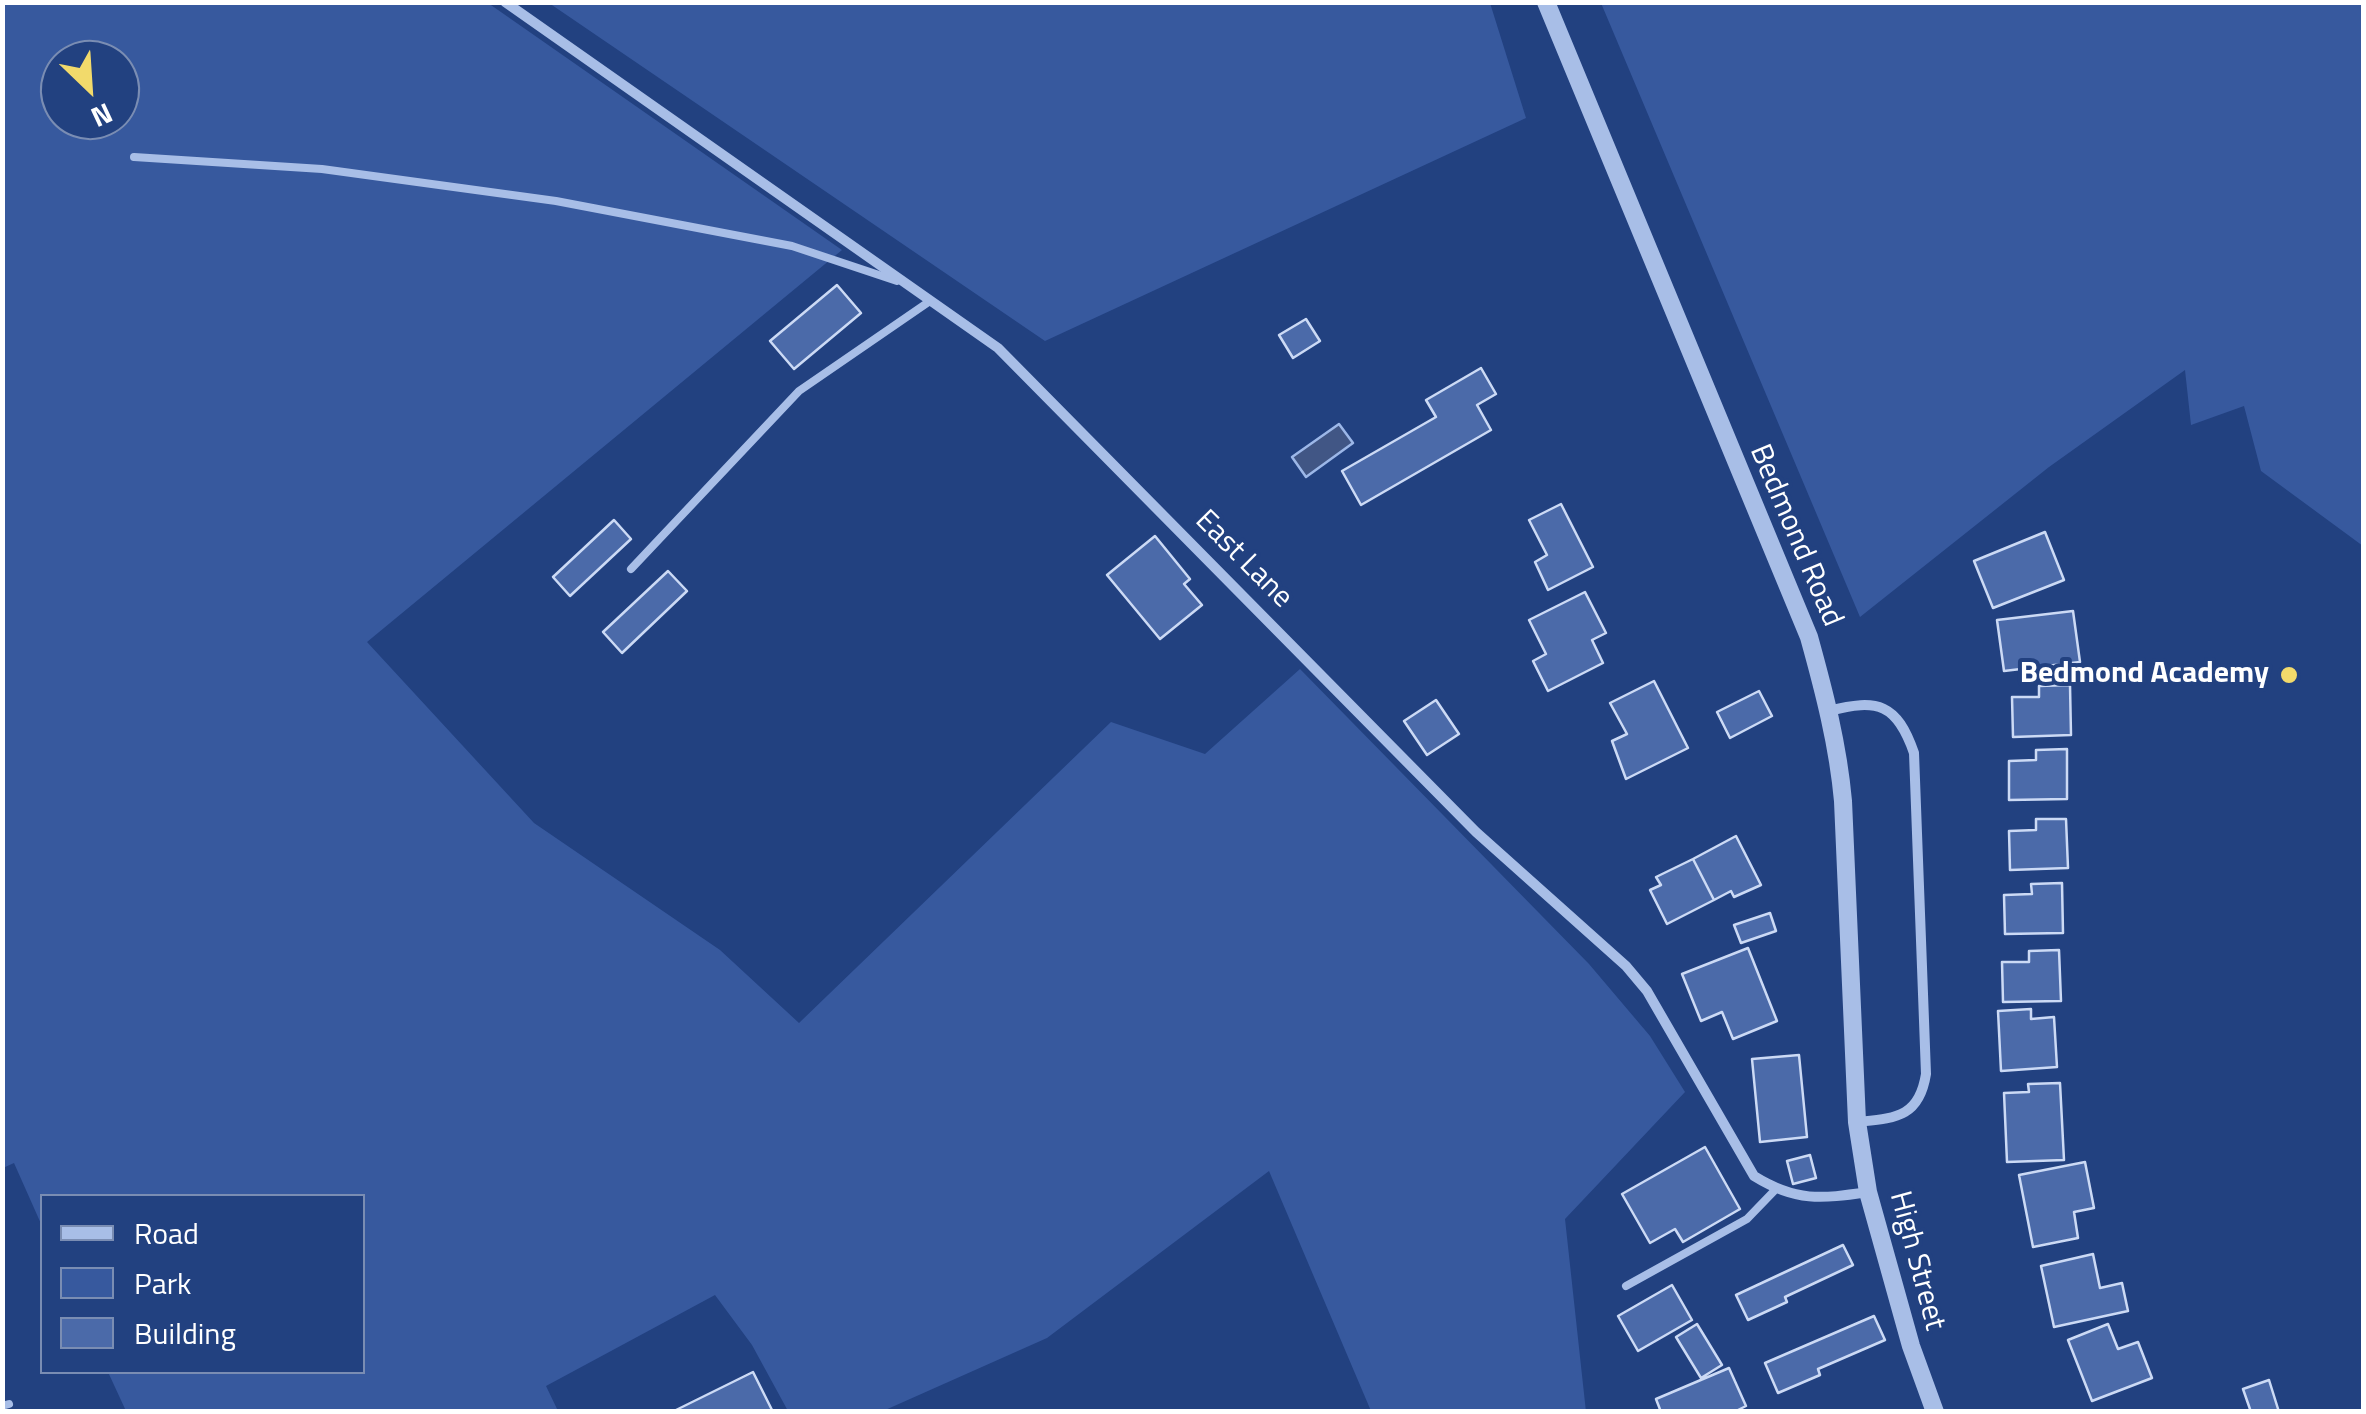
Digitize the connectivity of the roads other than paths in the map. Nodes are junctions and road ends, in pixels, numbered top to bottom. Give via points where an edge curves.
1 (505, 2) edge
2 (1546, 2) edge
3 (134, 157) dead end
4 (905, 283) junction
5 (930, 300) junction
6 (631, 569) dead end
7 (1829, 712) junction
8 (1857, 1122) junction
9 (1776, 1190) junction
10 (1868, 1192) junction
11 (1626, 1286) dead end
12 (1935, 1412) edge

1 - 4 street, East Lane
2 - 7 street, Bedmond Road via 1809,637
3 - 4 lane via 322,169 556,201 792,246
4 - 5 street, East Lane
5 - 6 lane via 799,391
5 - 9 street, East Lane via 998,348 1476,832 1626,966 1754,1176
7 - 8 street, Bedmond Road via 1844,801
7 - 8 street via 1860,703 1887,708 1905,727 1914,754 1926,1074 1922,1095 1906,1113
8 - 10 street, High Street
9 - 10 street via 1824,1198
9 - 11 lane via 1747,1219
10 - 12 street, High Street

